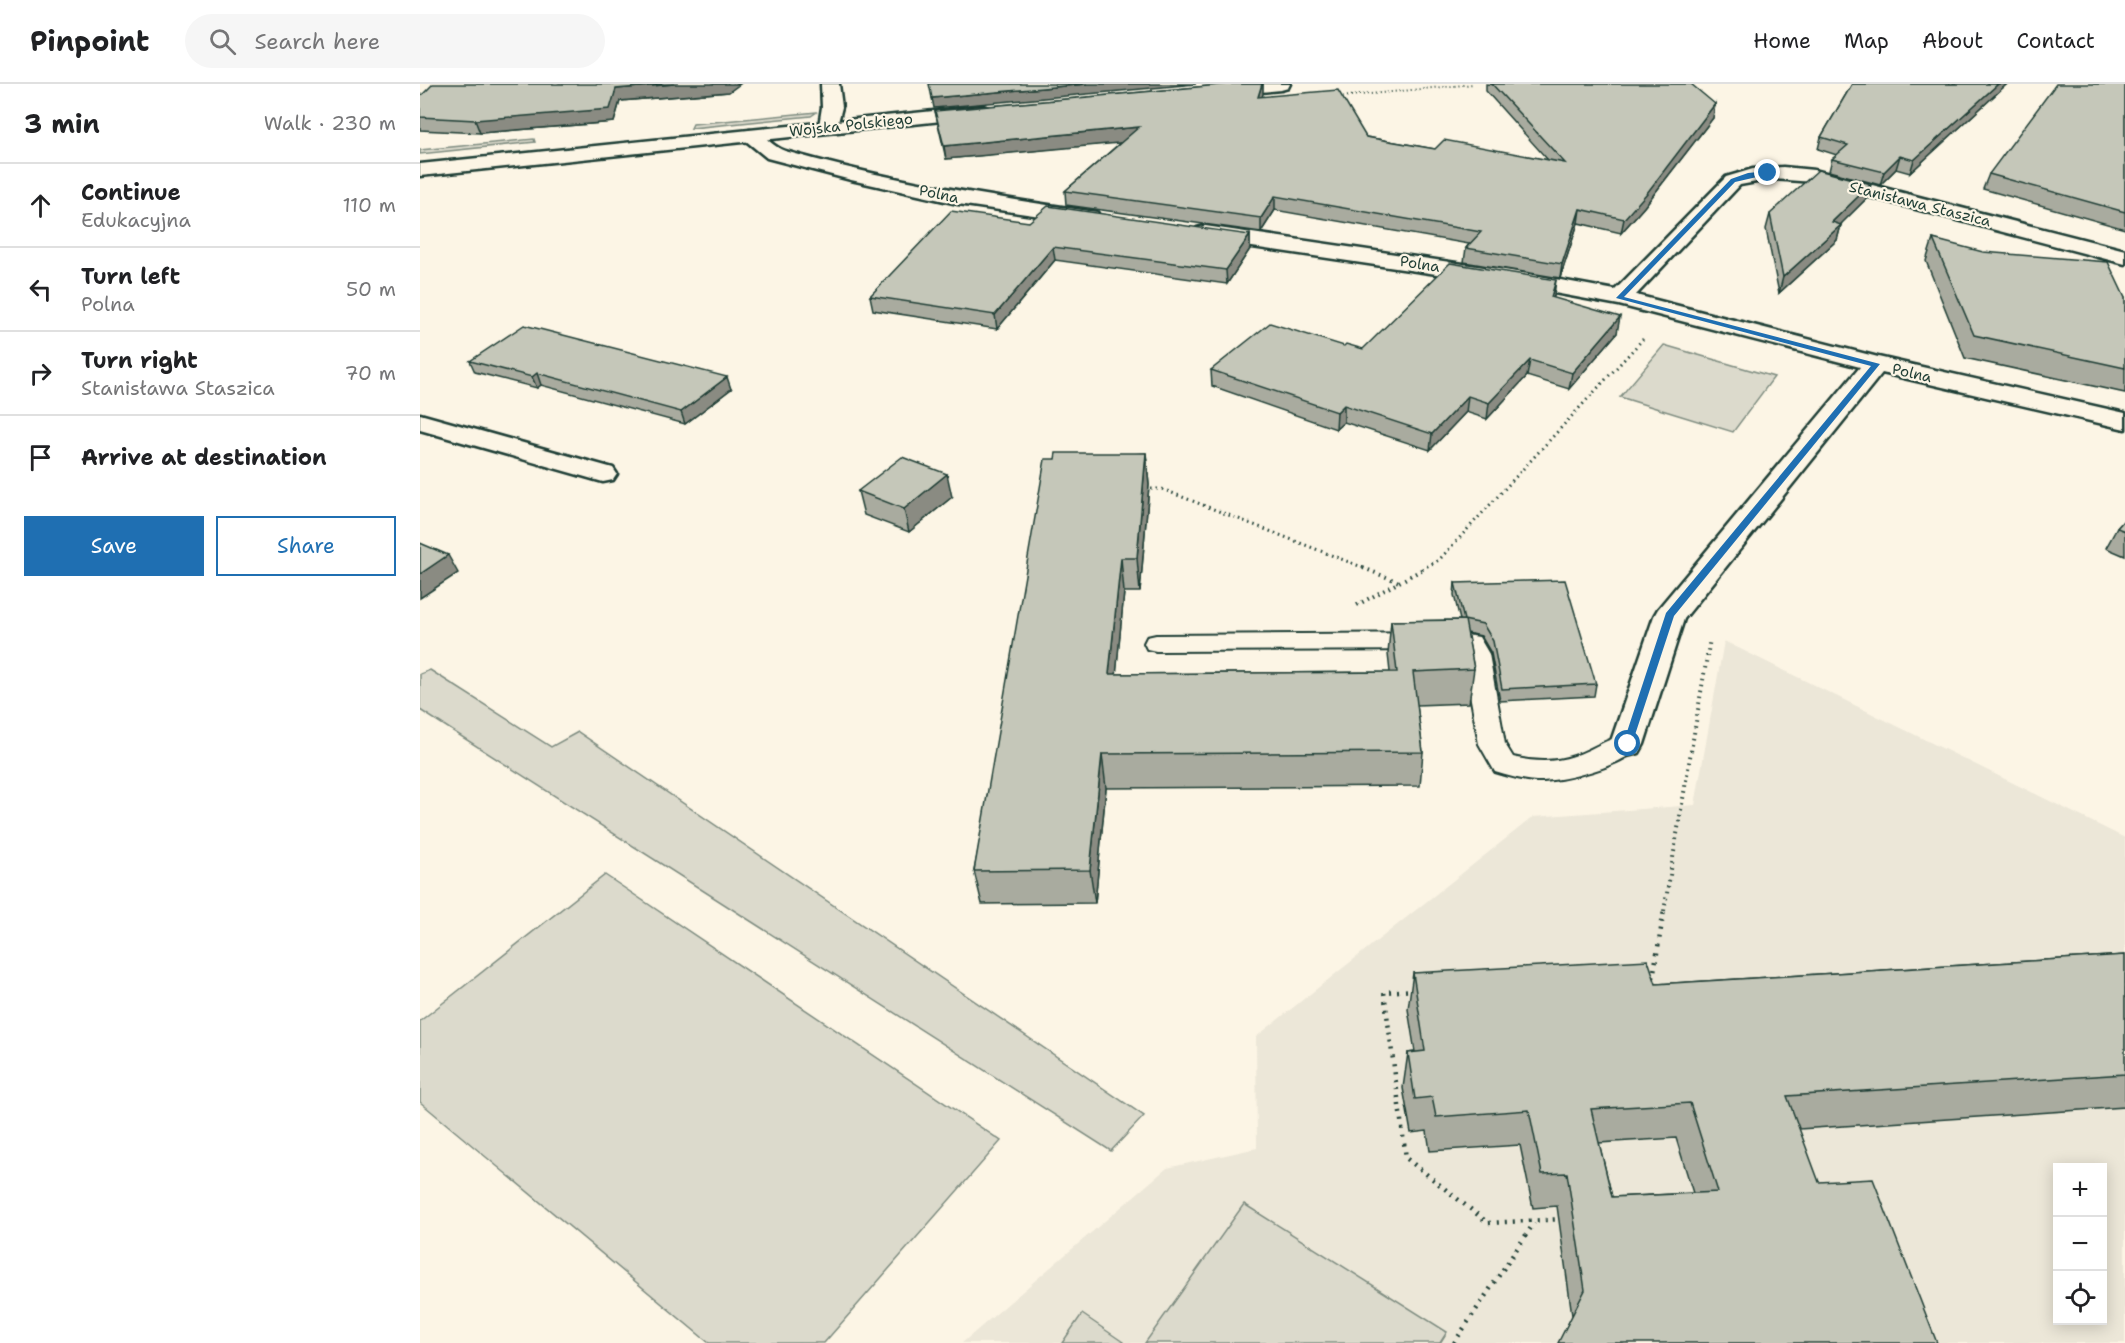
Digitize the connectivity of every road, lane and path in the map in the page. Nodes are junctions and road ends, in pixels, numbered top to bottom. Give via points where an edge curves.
1 (830, 84) edge
2 (1281, 84) edge
3 (1474, 84) edge
4 (1200, 92) edge
5 (1338, 97) edge
6 (1005, 110) edge
7 (829, 126) junction
8 (750, 136) junction
9 (420, 170) edge
10 (1109, 219) edge
11 (1188, 230) edge
12 (2125, 257) edge
13 (1620, 298) junction
14 (1644, 338) dead end
15 (1876, 364) junction
16 (2125, 421) edge
17 (420, 422) edge
18 (603, 474) dead end
19 (1151, 489) dead end
20 (1399, 582) junction
21 (1348, 609) dead end
22 (1710, 634) dead end
23 (1156, 643) dead end
24 (1628, 744) joint
25 (1652, 975) junction
26 (1641, 976) edge
27 (1655, 986) edge
28 (1419, 990) edge
29 (1566, 1219) edge
30 (1535, 1222) junction
31 (1454, 1343) edge

1 - 7 street
2 - 4 street
3 - 5 path
6 - 7 street, Wojska Polskiego
7 - 8 street, Wojska Polskiego
8 - 9 street, Wojska Polskiego
8 - 10 street, Polna via 774,154 858,176 958,198
11 - 13 street, Polna
12 - 13 street, Stanisława Staszica via 1814,176 1768,173 1733,180
13 - 15 street, Polna
14 - 20 path via 1439,560
15 - 16 street, Polna
15 - 24 street via 1669,616
17 - 18 street
19 - 20 path via 1162,489
20 - 21 path
22 - 25 path
23 - 24 lane via 1470,643 1477,654 1492,744 1504,765 1537,772 1552,770 1602,758
25 - 26 path
25 - 27 path
28 - 30 path via 1384,992 1406,1158 1488,1223
29 - 30 path
30 - 31 path

